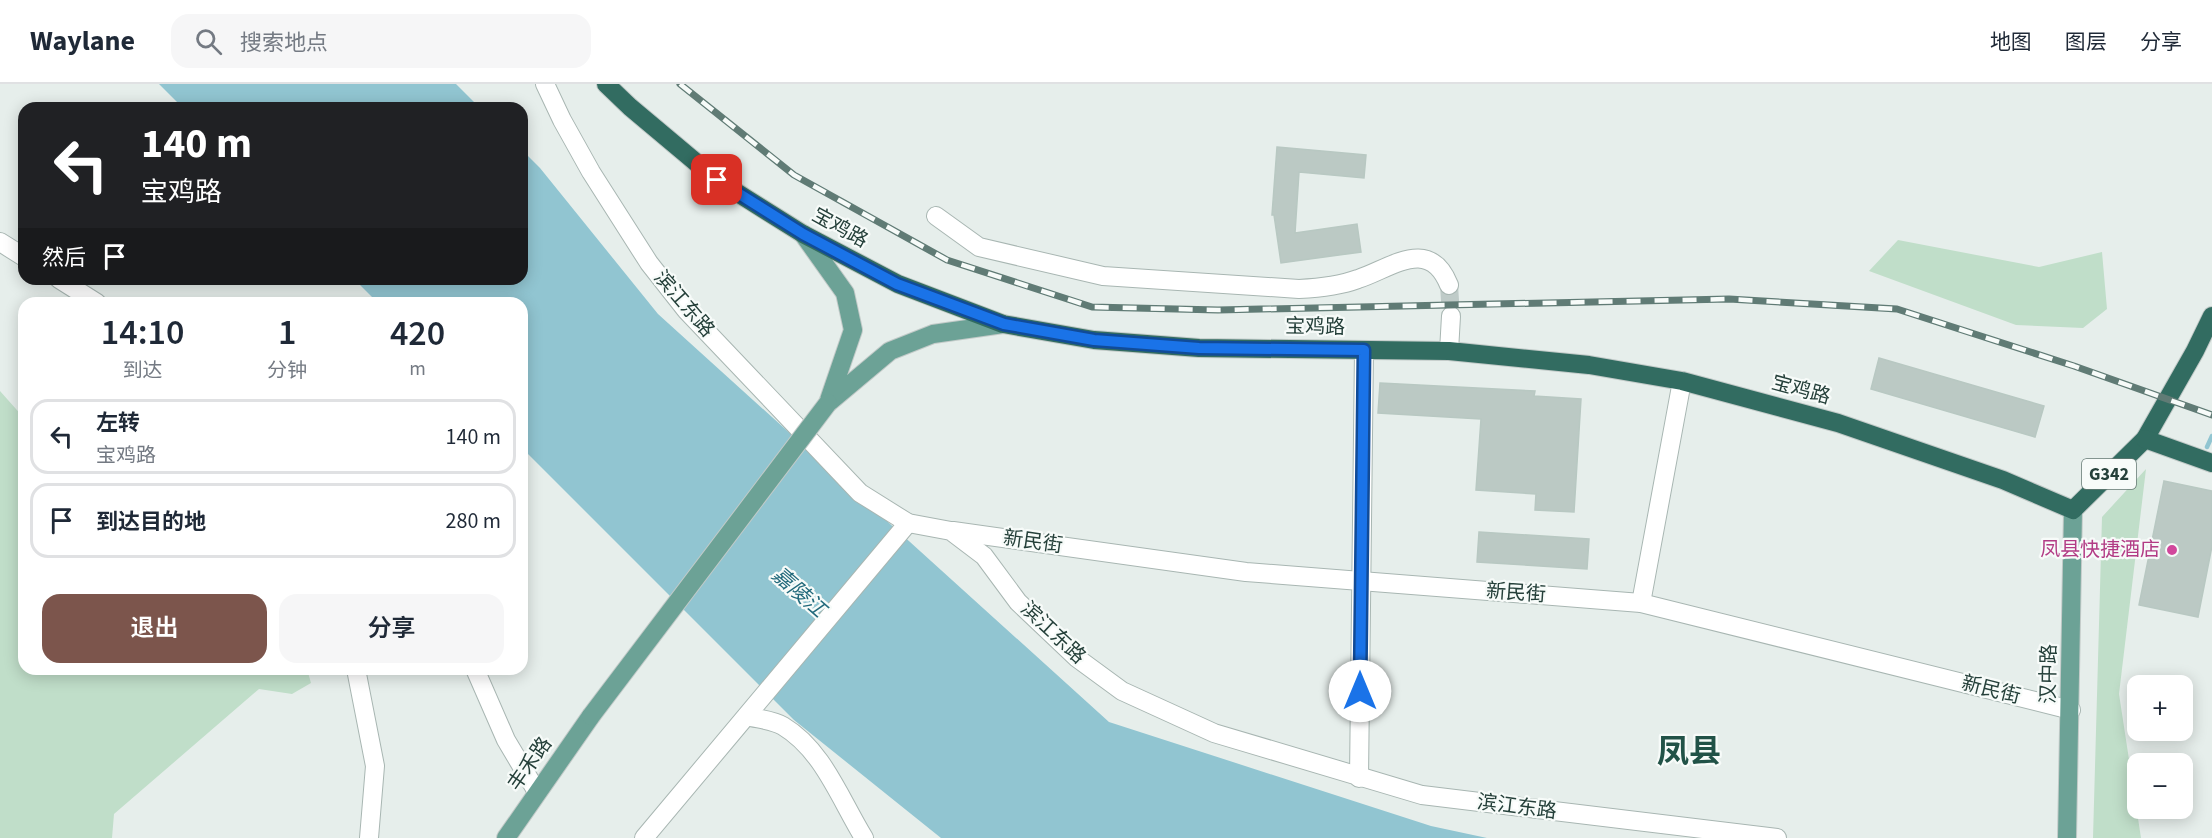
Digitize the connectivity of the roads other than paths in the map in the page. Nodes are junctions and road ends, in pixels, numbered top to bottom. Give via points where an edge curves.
1 (545, 84) edge
2 (606, 84) edge
3 (936, 216) dead end
4 (803, 234) junction
5 (0, 242) edge
6 (18, 253) edge
7 (68, 285) edge
8 (1449, 285) tunnel mouth
9 (88, 297) edge
10 (1451, 316) tunnel mouth
11 (2212, 316) edge
12 (1004, 324) junction
13 (1364, 350) junction
14 (1449, 351) junction
15 (1682, 381) junction
16 (828, 403) junction
17 (2145, 439) junction
18 (2212, 463) edge
19 (2073, 510) junction
20 (903, 529) junction
21 (951, 531) junction
22 (1361, 582) junction
23 (1641, 603) junction
24 (357, 675) edge
25 (478, 675) edge
26 (2071, 710) junction
27 (751, 711) junction
28 (1359, 778) junction
29 (537, 792) junction
30 (369, 838) edge
31 (506, 838) edge
32 (644, 838) edge
33 (864, 838) edge
34 (1776, 838) edge
35 (2067, 838) edge

1 - 20 street, 滨江东路 via 597,181 648,263 686,310 860,493
2 - 4 highway, 宝鸡路 / G342 via 717,180
3 - 8 street via 978,247 1103,276 1320,288 1360,279 1396,261 1414,258 1438,267
4 - 12 highway, 宝鸡路 / G342 via 897,284
4 - 16 main road via 845,293 853,330
5 - 6 street
7 - 9 street
10 - 14 street
11 - 17 highway
12 - 13 highway, 宝鸡路 / G342 via 1094,340 1199,348
12 - 16 main road via 933,334 890,351
13 - 14 highway, 宝鸡路 / G342
13 - 22 street
14 - 15 highway, 宝鸡路 / G342 via 1589,365
15 - 19 highway, 宝鸡路 / G342 via 1838,423 2003,480
15 - 23 street
16 - 29 main road, 丰禾路, bridge
17 - 18 highway
17 - 19 highway, G342
19 - 26 main road, 汉中路
20 - 21 street, 滨江东路
20 - 27 street
21 - 22 street, 新民街 via 1246,572
21 - 28 street, 滨江东路 via 984,556 1018,602 1077,658 1122,691 1214,733
22 - 23 street, 新民街
22 - 28 street
23 - 26 street, 新民街
24 - 30 street via 375,766
25 - 29 street via 506,740
26 - 35 main road, 汉中路
27 - 32 street
27 - 33 street via 781,724 820,761
28 - 34 street, 滨江东路 via 1422,795
29 - 31 main road, 丰禾路

